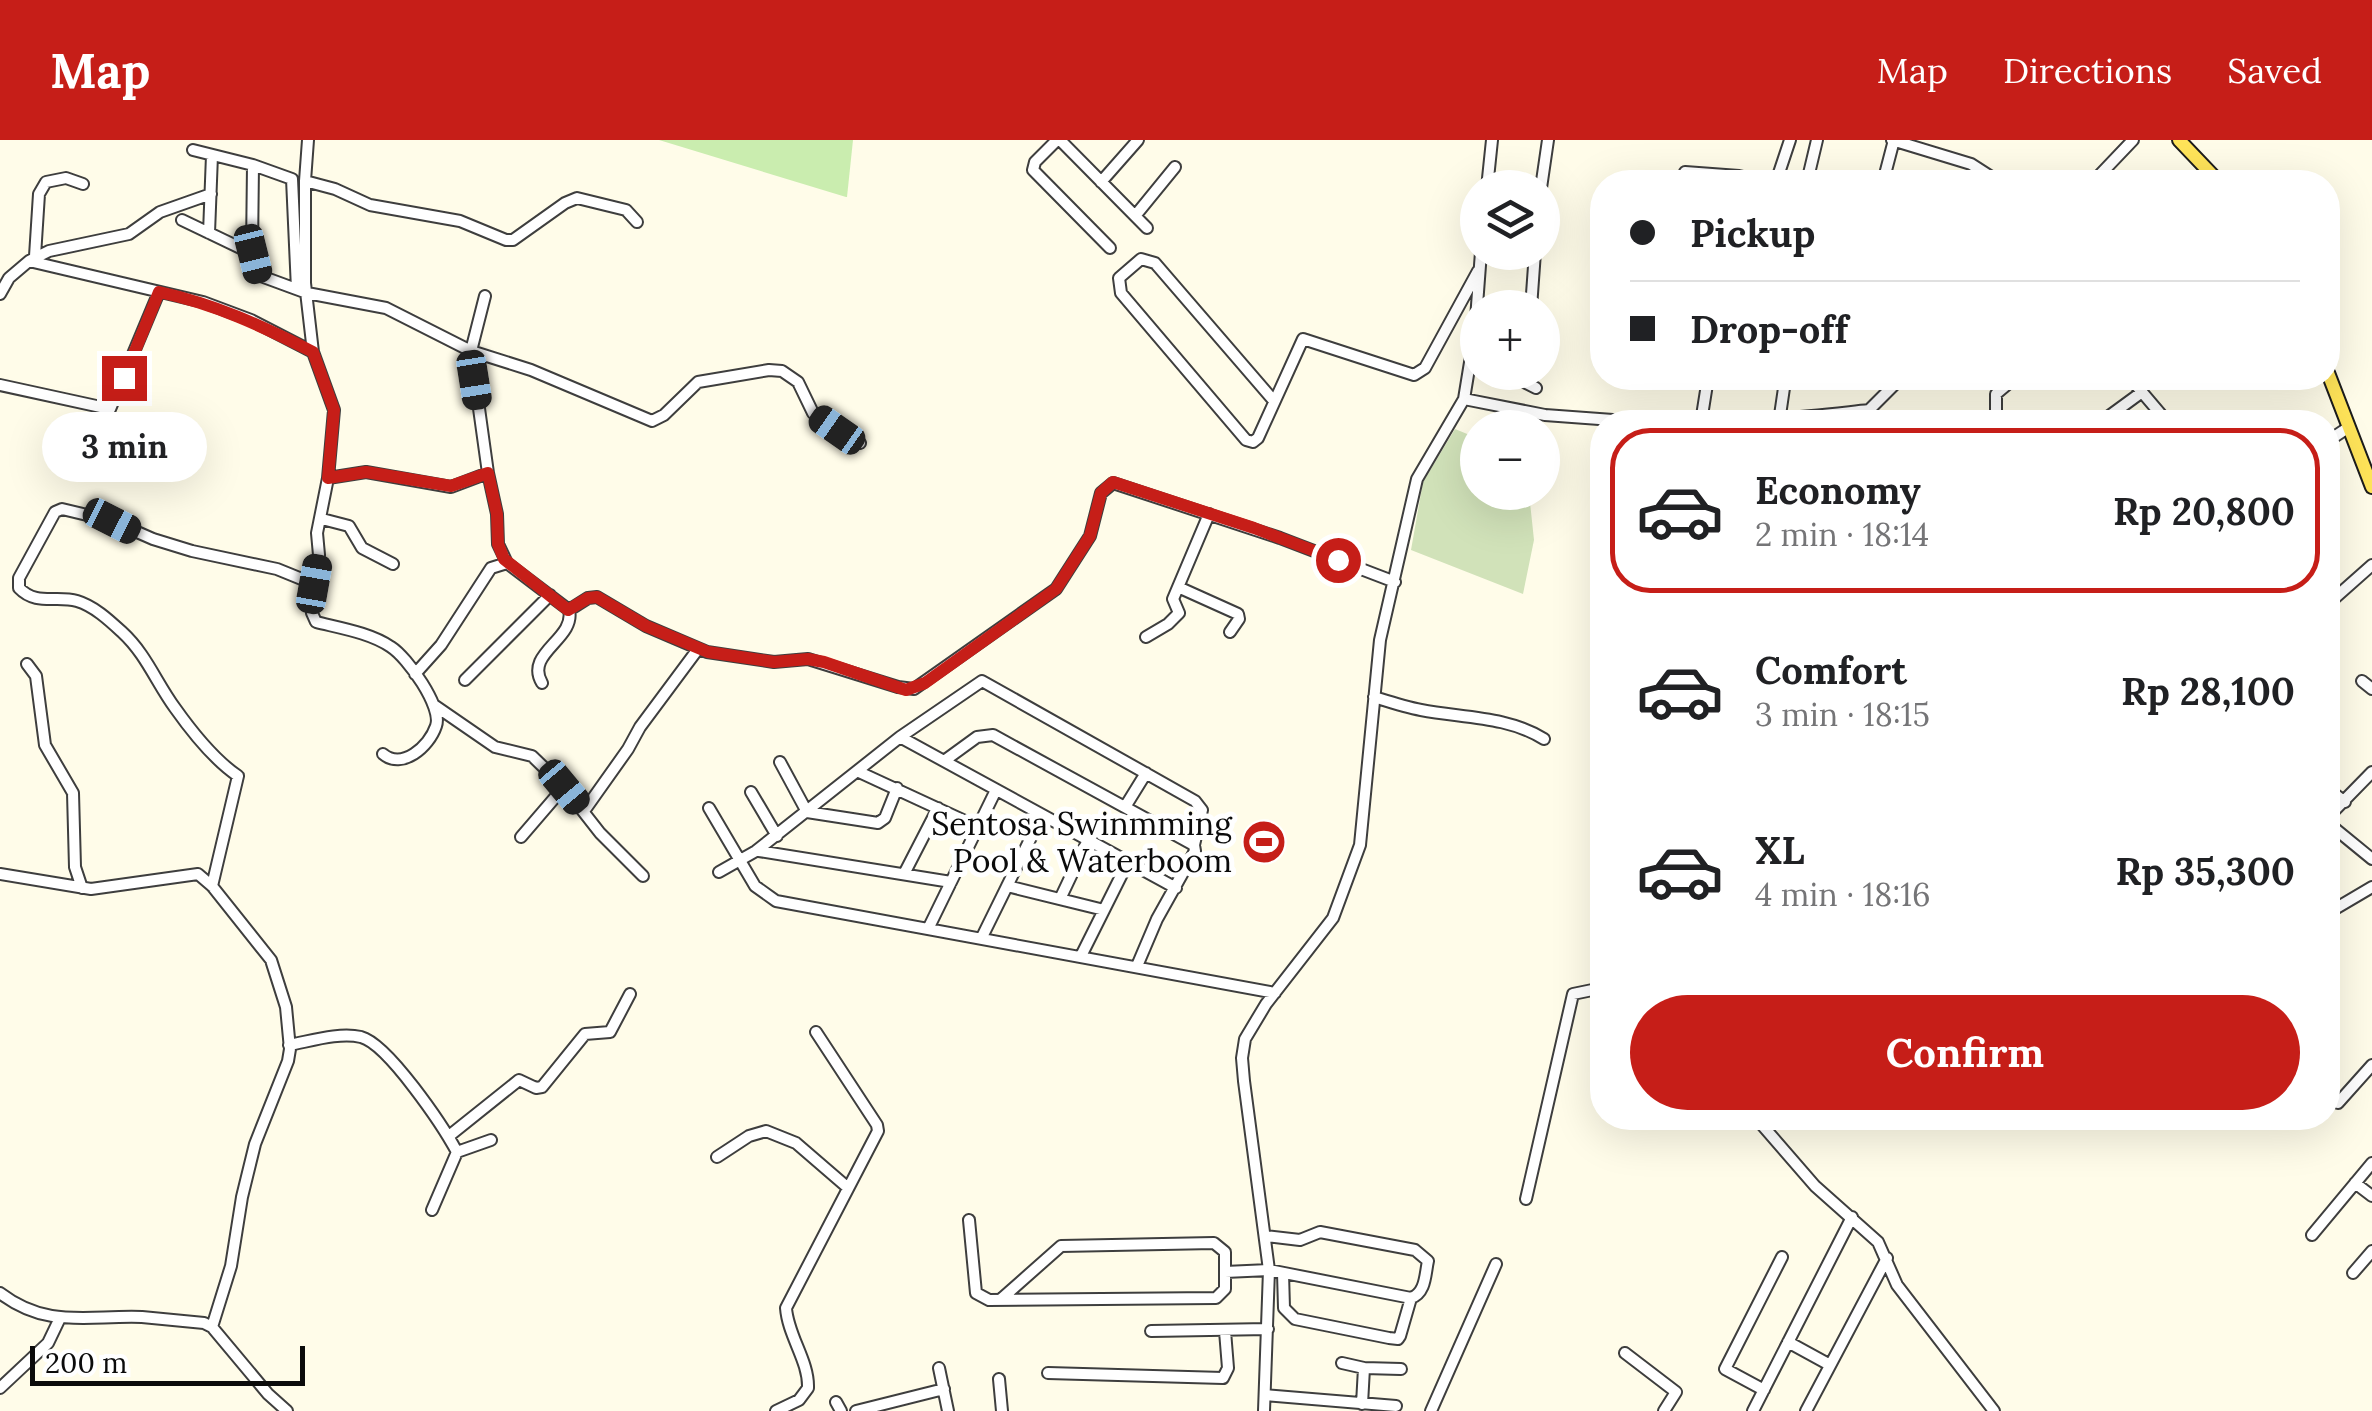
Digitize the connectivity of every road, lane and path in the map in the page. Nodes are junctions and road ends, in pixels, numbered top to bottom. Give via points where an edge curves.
1 (308, 140) edge
2 (1058, 140) edge
3 (1138, 140) edge
4 (1492, 140) edge
5 (1548, 140) edge
6 (1790, 140) edge
7 (1817, 140) edge
8 (1893, 140) edge
9 (2133, 140) edge
10 (2180, 140) edge
11 (193, 150) dead end
12 (308, 153) junction
13 (212, 154) junction
14 (253, 165) junction
15 (1175, 168) dead end
16 (1489, 170) edge
17 (1544, 170) edge
18 (1780, 170) edge
19 (1810, 170) edge
20 (1887, 170) edge
21 (1981, 170) edge
22 (2104, 170) edge
23 (2204, 170) edge
24 (292, 179) junction
25 (305, 181) junction
26 (1102, 182) junction
27 (83, 184) dead end
28 (210, 194) junction
29 (1135, 216) junction
30 (182, 220) dead end
31 (636, 222) dead end
32 (1148, 228) dead end
33 (209, 232) junction
34 (1110, 248) dead end
35 (253, 254) junction
36 (32, 258) junction
37 (1479, 270) edge
38 (5, 276) edge
39 (302, 291) junction
40 (159, 292) junction
41 (0, 294) edge
42 (485, 296) dead end
43 (471, 350) junction
44 (313, 352) junction
45 (0, 385) edge
46 (1466, 390) edge
47 (1889, 390) edge
48 (2334, 390) edge
49 (2142, 392) joint
50 (1464, 399) junction
51 (1274, 401) junction
52 (1870, 410) edge
53 (2117, 410) edge
54 (2157, 410) edge
55 (1590, 418) edge
56 (2349, 427) junction
57 (2340, 433) edge
58 (860, 443) dead end
59 (2368, 466) edge
60 (488, 473) junction
61 (328, 478) junction
62 (2372, 487) edge
63 (1209, 514) junction
64 (322, 519) junction
65 (507, 563) junction
66 (393, 564) dead end
67 (2372, 565) edge
68 (1395, 582) junction
69 (314, 584) junction
70 (1178, 587) junction
71 (2340, 593) edge
72 (550, 595) junction
73 (568, 610) junction
74 (1230, 632) dead end
75 (1146, 637) dead end
76 (698, 649) junction
77 (27, 664) dead end
78 (415, 674) junction
79 (465, 680) dead end
80 (2362, 681) dead end
81 (542, 683) dead end
82 (2372, 689) edge
83 (1374, 698) junction
84 (433, 704) junction
85 (900, 736) junction
86 (1544, 739) dead end
87 (384, 754) dead end
88 (944, 761) junction
89 (780, 762) dead end
90 (859, 772) junction
91 (2372, 772) edge
92 (1146, 773) junction
93 (564, 787) junction
94 (897, 788) junction
95 (996, 790) junction
96 (750, 792) dead end
97 (2340, 798) edge
98 (2345, 802) junction
99 (1125, 807) junction
100 (2340, 807) edge
101 (708, 808) dead end
102 (938, 808) junction
103 (584, 812) junction
104 (807, 812) junction
105 (1042, 815) junction
106 (978, 827) junction
107 (2340, 831) edge
108 (777, 836) junction
109 (521, 837) dead end
110 (1088, 840) junction
111 (1194, 844) junction
112 (756, 851) junction
113 (2372, 859) edge
114 (740, 860) junction
115 (1128, 862) junction
116 (719, 872) dead end
117 (0, 874) edge
118 (904, 874) junction
119 (643, 876) dead end
120 (950, 882) junction
121 (212, 886) junction
122 (1006, 886) junction
123 (2372, 887) edge
124 (82, 888) junction
125 (1176, 888) junction
126 (1060, 899) junction
127 (2340, 906) edge
128 (1104, 910) junction
129 (929, 927) junction
130 (982, 937) junction
131 (1081, 956) junction
132 (1137, 966) junction
133 (1590, 990) edge
134 (1275, 993) junction
135 (630, 994) dead end
136 (816, 1032) dead end
137 (290, 1045) junction
138 (2372, 1066) edge
139 (2340, 1101) edge
140 (1766, 1130) edge
141 (449, 1136) junction
142 (491, 1140) dead end
143 (457, 1152) junction
144 (717, 1158) dead end
145 (2372, 1163) edge
146 (2355, 1183) junction
147 (847, 1188) junction
148 (2372, 1196) edge
149 (1526, 1199) dead end
150 (432, 1210) dead end
151 (1852, 1218) junction
152 (969, 1220) dead end
153 (1265, 1236) junction
154 (2312, 1236) dead end
155 (2372, 1251) edge
156 (1782, 1257) dead end
157 (1887, 1258) junction
158 (1496, 1264) dead end
159 (1269, 1270) junction
160 (1225, 1272) junction
161 (1283, 1273) junction
162 (2353, 1273) dead end
163 (0, 1292) edge
164 (1411, 1298) junction
165 (1000, 1300) junction
166 (60, 1318) junction
167 (212, 1327) junction
168 (1151, 1330) dead end
169 (1268, 1330) junction
170 (1225, 1332) junction
171 (1788, 1342) junction
172 (1625, 1353) dead end
173 (1342, 1363) dead end
174 (1830, 1364) junction
175 (938, 1368) dead end
176 (1364, 1368) junction
177 (1401, 1368) dead end
178 (1048, 1373) dead end
179 (999, 1378) dead end
180 (0, 1388) edge
181 (944, 1390) junction
182 (1764, 1390) junction
183 (1265, 1395) junction
184 (1353, 1406) edge
185 (1396, 1406) dead end
186 (281, 1409) edge
187 (776, 1411) edge
188 (856, 1411) edge
189 (948, 1411) edge
190 (1002, 1411) edge
191 (1264, 1411) edge
192 (1430, 1411) edge
193 (1664, 1411) edge
194 (1753, 1411) edge
195 (1806, 1411) edge
196 (1994, 1411) edge

1 - 12 street
2 - 26 street
2 - 34 street via 1033,170
3 - 26 street
4 - 16 street
5 - 17 street
6 - 18 street
7 - 19 street
8 - 20 street
8 - 21 street
9 - 22 street
10 - 23 main road
11 - 13 street
12 - 24 street
12 - 25 street
13 - 14 street
13 - 28 street
14 - 24 street
14 - 35 street
15 - 29 street
24 - 39 street
25 - 31 street via 370,204 460,221 506,240 577,198 626,210
25 - 39 street
26 - 29 street
27 - 36 street via 66,178 46,182
28 - 33 street
28 - 36 street via 160,212 129,234
29 - 32 street
30 - 33 street
33 - 35 street
35 - 39 street via 258,275
36 - 38 street
36 - 40 street
37 - 51 street via 1420,372 1305,338
38 - 41 street
39 - 43 street via 386,308
39 - 44 street
40 - 44 street via 250,320
40 - 45 street via 110,409
42 - 43 street
43 - 58 street via 652,421 698,382 782,372 798,382 813,413
43 - 60 street
44 - 61 street via 334,410
46 - 50 street
47 - 52 street
48 - 56 main road
49 - 53 street
49 - 54 street
50 - 55 street
50 - 68 street via 1417,479
51 - 51 street via 1258,438 1246,440 1121,292 1120,278 1140,258 1155,263
56 - 57 street
56 - 59 main road
59 - 62 main road
60 - 61 street via 451,486 366,472
60 - 65 street
61 - 64 street
63 - 68 street
63 - 70 street
63 - 76 street via 1113,482 1101,493 1090,536 1056,589 914,688 808,659 774,662
64 - 66 street via 349,526 362,548
64 - 69 street
65 - 72 street
65 - 78 street via 491,568
67 - 71 street
68 - 83 street
69 - 78 street via 316,622 388,644
69 - 121 street via 62,510 19,578 30,598 89,606 121,630 200,740 238,776
70 - 74 street via 1238,614
70 - 75 street via 1176,617
72 - 73 street
72 - 79 street
73 - 76 street via 597,597
73 - 81 street via 567,627 537,666
76 - 103 street
77 - 124 street via 36,676 45,745 72,786
78 - 84 street
80 - 82 street
83 - 86 street via 1507,721
83 - 134 street via 1365,811 1349,882 1332,918
84 - 87 street via 436,727 424,744 401,762
84 - 93 street via 496,747 532,756
85 - 88 street
85 - 90 street
85 - 92 street via 982,682
88 - 95 street
88 - 99 street via 977,737 993,735
89 - 104 street
90 - 94 street
90 - 104 street
91 - 98 street
92 - 99 street
92 - 111 street via 1202,810
93 - 103 street
93 - 109 street
94 - 102 street
94 - 104 street via 878,823
95 - 105 street
95 - 106 street
96 - 108 street
97 - 98 street
98 - 100 street
99 - 111 street
101 - 114 street
102 - 106 street
102 - 118 street
103 - 119 street
104 - 108 street
105 - 110 street
105 - 122 street
106 - 120 street
107 - 113 street
108 - 112 street
110 - 115 street
110 - 126 street
111 - 125 street
112 - 114 street
112 - 118 street
114 - 116 street
114 - 129 street via 755,886 776,901
115 - 125 street
115 - 128 street
117 - 124 street
118 - 120 street
120 - 129 street
121 - 124 street via 193,874
121 - 137 street via 272,960
122 - 126 street
122 - 130 street
123 - 127 street
125 - 132 street
126 - 128 street
128 - 131 street
129 - 130 street
130 - 131 street
131 - 132 street
132 - 134 street
133 - 149 street via 1572,994
134 - 153 street via 1245,1040 1242,1058
135 - 141 street via 610,1032 585,1034 542,1087 519,1080
136 - 147 street via 878,1125
137 - 141 street via 367,1039
137 - 167 street via 255,1144
138 - 139 street
140 - 151 street
141 - 143 street
142 - 143 street
143 - 150 street
144 - 147 street via 766,1131 796,1143
145 - 146 street
146 - 148 street
146 - 154 street
147 - 187 street via 786,1308 808,1388
151 - 157 street
151 - 171 street
152 - 165 street via 976,1293
153 - 159 street
153 - 164 street via 1300,1240 1320,1232 1415,1250 1428,1260 1422,1288
155 - 162 street
156 - 182 street via 1726,1370
157 - 174 street
157 - 196 street via 1897,1285
158 - 192 street
159 - 160 street
159 - 161 street
159 - 169 street
160 - 165 street via 1225,1289 1216,1298
160 - 165 street via 1225,1252 1214,1243 1072,1244 1053,1250
161 - 164 street
161 - 164 street via 1284,1308 1295,1320 1398,1339
163 - 166 street via 36,1314
166 - 167 street via 139,1317
166 - 180 street via 48,1343
167 - 186 street
168 - 170 street
169 - 170 street
169 - 183 street
170 - 178 street via 1228,1368 1222,1378
171 - 174 street
171 - 182 street
172 - 193 street via 1676,1392
173 - 176 street
174 - 195 street
175 - 181 street
176 - 177 street
176 - 184 street
179 - 190 street
181 - 188 street
181 - 189 street
182 - 194 street
183 - 184 street
183 - 191 street
184 - 185 street

